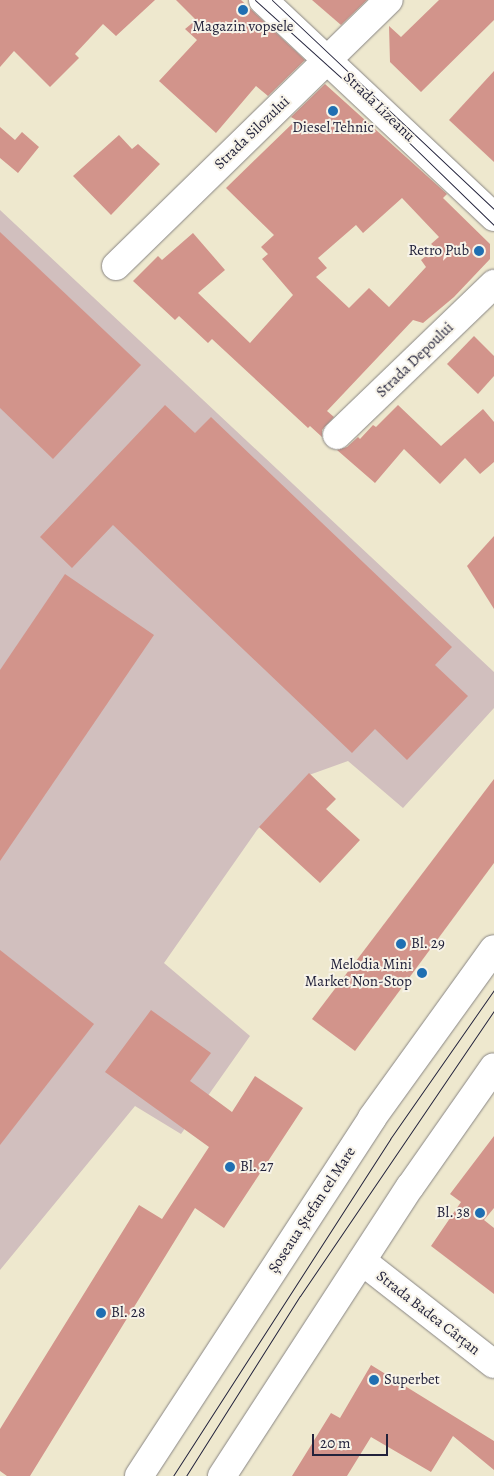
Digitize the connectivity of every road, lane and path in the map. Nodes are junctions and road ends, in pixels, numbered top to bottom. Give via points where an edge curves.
1 (263, 0) edge
2 (388, 0) edge
3 (328, 59) junction
4 (494, 216) edge
5 (116, 266) dead end
6 (494, 284) edge
7 (337, 435) dead end
8 (494, 949) edge
9 (494, 1066) edge
10 (362, 1261) junction
11 (494, 1364) edge
12 (139, 1476) edge
13 (222, 1476) edge

1 - 3 main road, Strada Lizeanu
2 - 3 main road, Strada Silozului
3 - 4 main road, Strada Lizeanu
3 - 5 main road, Strada Silozului
6 - 7 main road, Strada Depoului
8 - 12 main road, Șoseaua Ștefan cel Mare via 372,1118
9 - 10 main road
10 - 11 main road, Strada Badea Cârțan
10 - 13 main road

